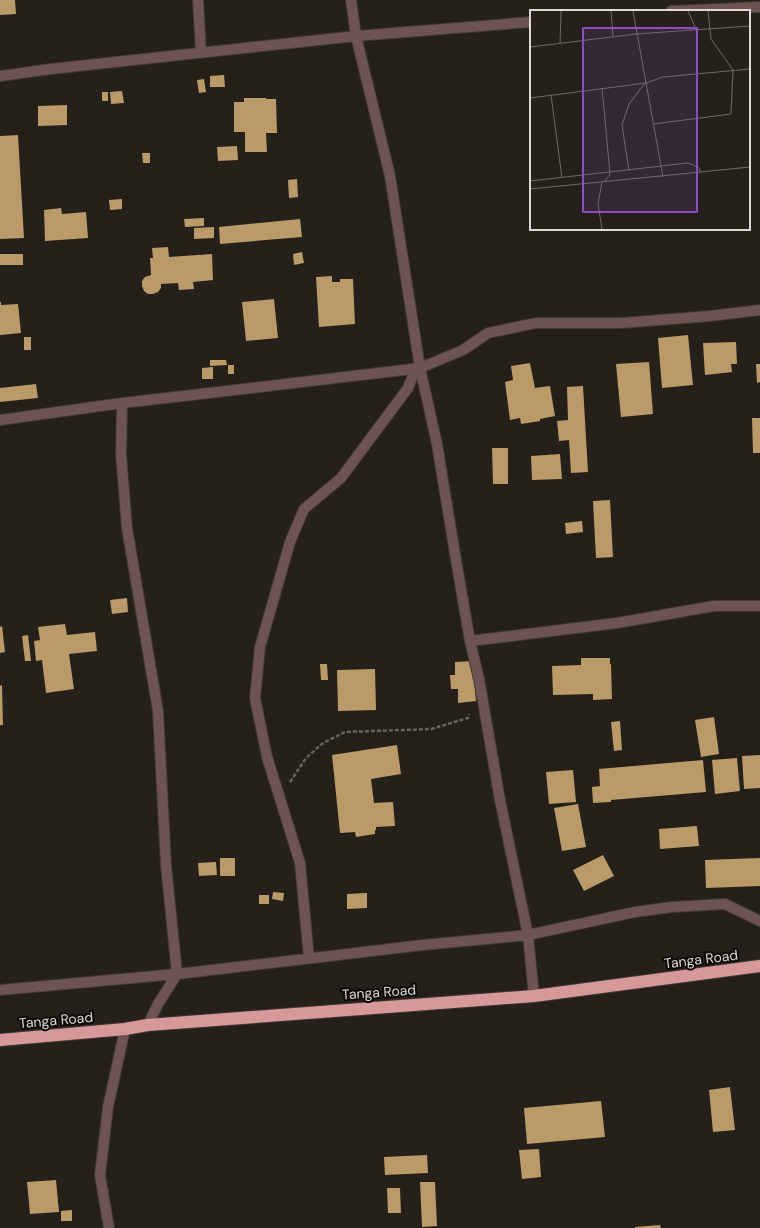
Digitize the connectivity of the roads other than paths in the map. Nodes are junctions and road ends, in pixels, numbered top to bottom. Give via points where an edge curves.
1 (198, 0) edge
2 (351, 0) edge
3 (754, 5) edge
4 (685, 10) edge
5 (530, 22) edge
6 (356, 36) junction
7 (201, 52) junction
8 (0, 76) edge
9 (760, 310) edge
10 (418, 368) junction
11 (122, 403) junction
12 (0, 420) edge
13 (760, 606) edge
14 (470, 642) junction
15 (760, 921) edge
16 (528, 936) junction
17 (309, 958) junction
18 (760, 966) edge
19 (176, 974) junction
20 (0, 990) edge
21 (534, 996) junction
22 (148, 1025) junction
23 (125, 1029) junction
24 (0, 1040) edge
25 (109, 1228) edge

1 - 7 street
2 - 6 street
3 - 4 street
5 - 6 street
6 - 7 street
6 - 10 street via 390,176
7 - 8 street
9 - 10 street via 621,323 528,324 488,332 463,350
10 - 11 street
10 - 14 street via 437,444
10 - 17 street via 408,388 341,478 304,510 290,542 260,647 255,698 267,756 300,863
11 - 12 street
11 - 19 street via 121,454 128,528 158,711 166,865
13 - 14 street via 714,606 617,623
14 - 16 street
15 - 16 street via 724,904 702,905 635,912
16 - 17 street
16 - 21 street
17 - 19 street
18 - 21 highway, Tanga Road
19 - 20 street
19 - 22 street
21 - 22 highway, Tanga Road
22 - 23 highway, Tanga Road
23 - 24 highway, Tanga Road
23 - 25 street via 108,1107 100,1175

